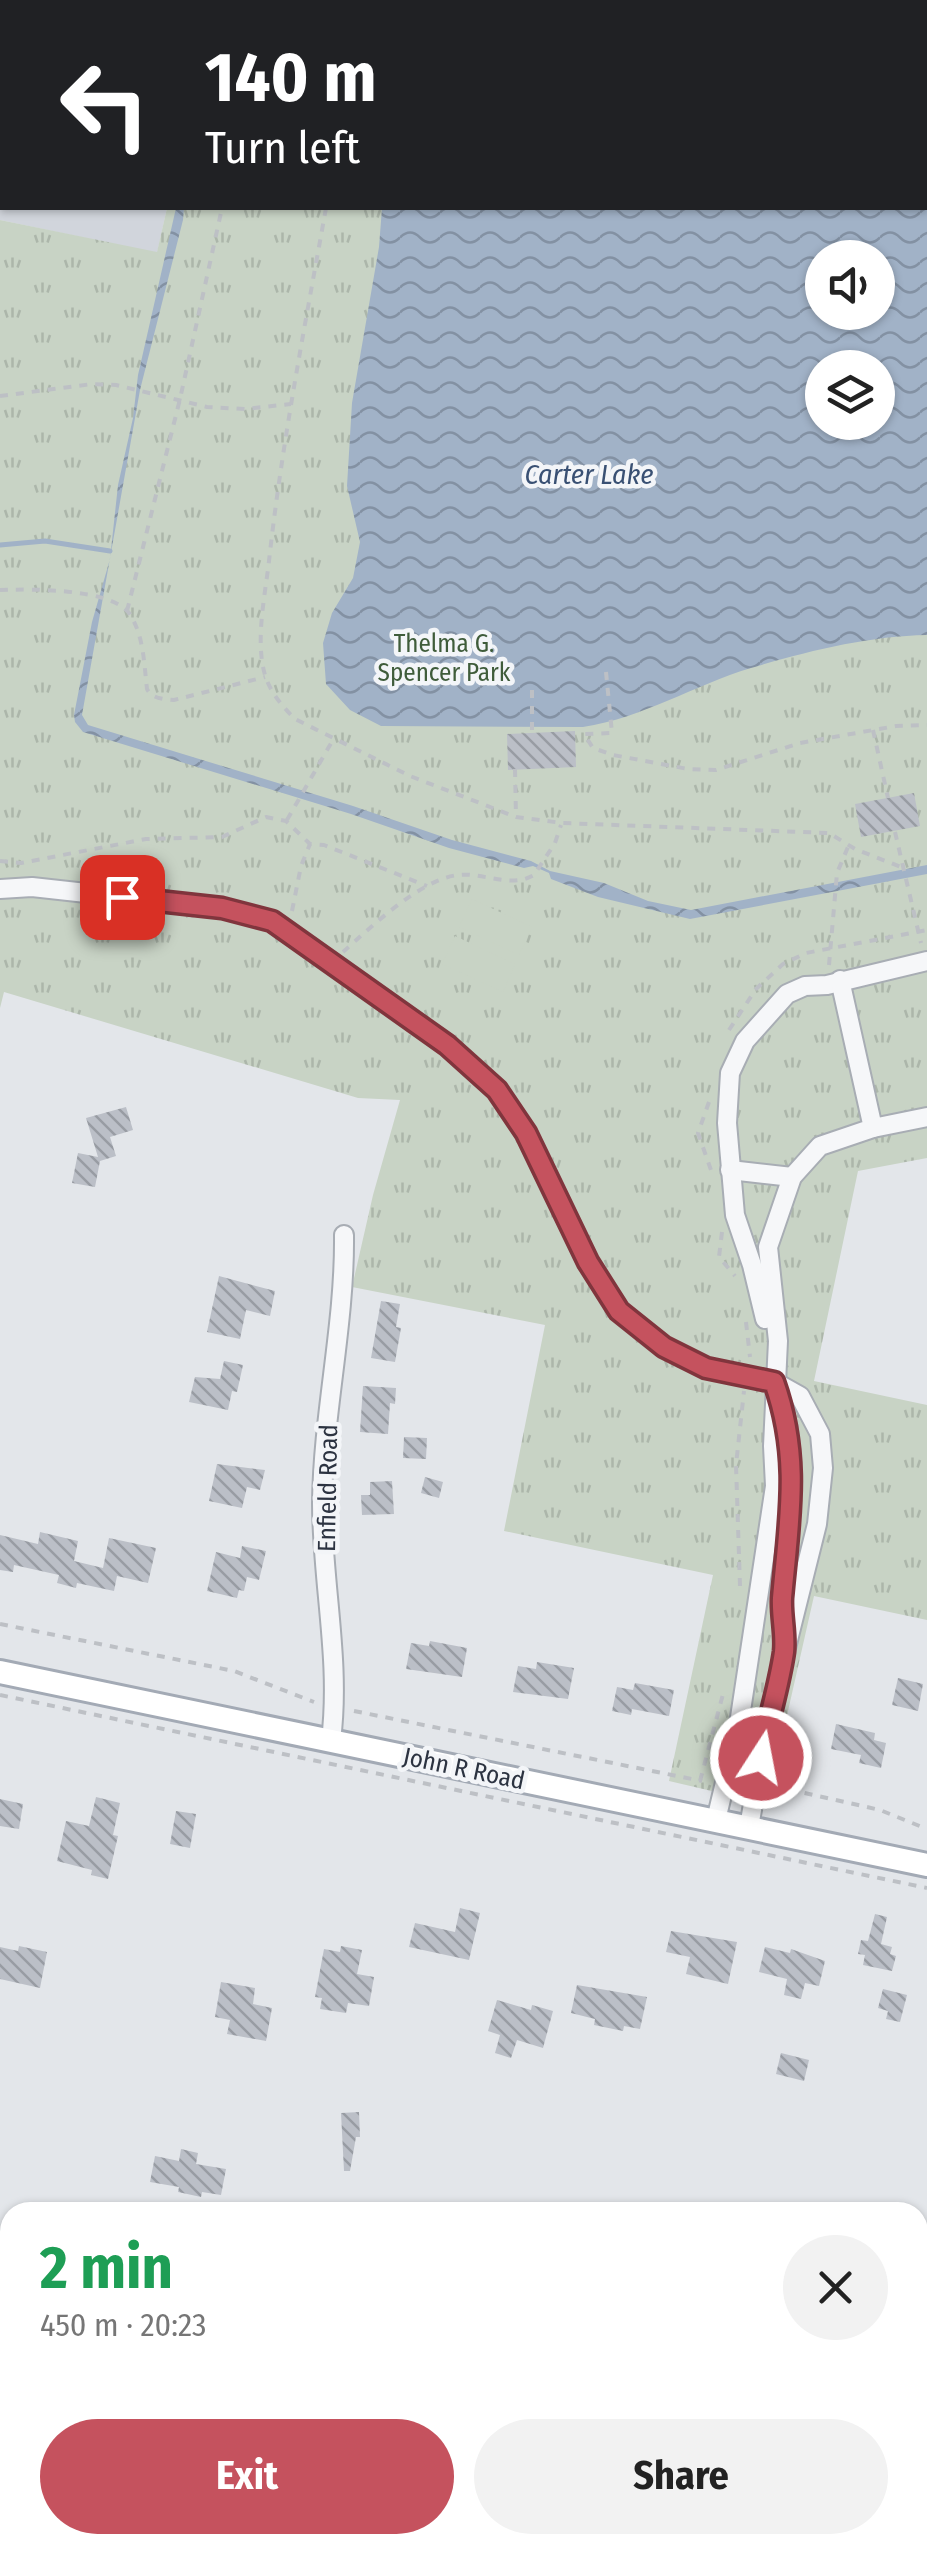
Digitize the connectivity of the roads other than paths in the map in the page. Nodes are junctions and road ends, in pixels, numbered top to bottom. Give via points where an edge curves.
1 (0, 889) edge
2 (927, 962) edge
3 (834, 982) junction
4 (927, 1117) edge
5 (873, 1128) junction
6 (730, 1170) junction
7 (792, 1177) junction
8 (344, 1235) dead end
9 (774, 1382) junction
10 (822, 1446) junction
11 (791, 1449) junction
12 (757, 1610) junction
13 (781, 1610) junction
14 (784, 1649) junction
15 (0, 1672) edge
16 (331, 1740) junction
17 (716, 1820) junction
18 (749, 1827) junction
19 (927, 1864) edge

1 - 9 street via 32,886 222,908 272,921 447,1045 497,1090 619,1311 664,1347 706,1368
2 - 3 street
3 - 5 street
3 - 6 street via 787,994 745,1040 730,1073
4 - 5 street
5 - 7 street via 820,1146
6 - 7 street
6 - 9 street via 735,1215 764,1309
7 - 9 street via 768,1247 778,1342
8 - 16 street, Enfield Road via 322,1501 336,1685
9 - 10 street via 800,1396
9 - 11 street
9 - 12 street via 775,1486
10 - 11 street
10 - 14 street via 817,1524
11 - 13 street
12 - 13 street
12 - 17 street
13 - 14 street
14 - 18 street
15 - 16 main road, John R Road
16 - 17 main road, John R Road
17 - 18 main road, John R Road
18 - 19 main road, John R Road

